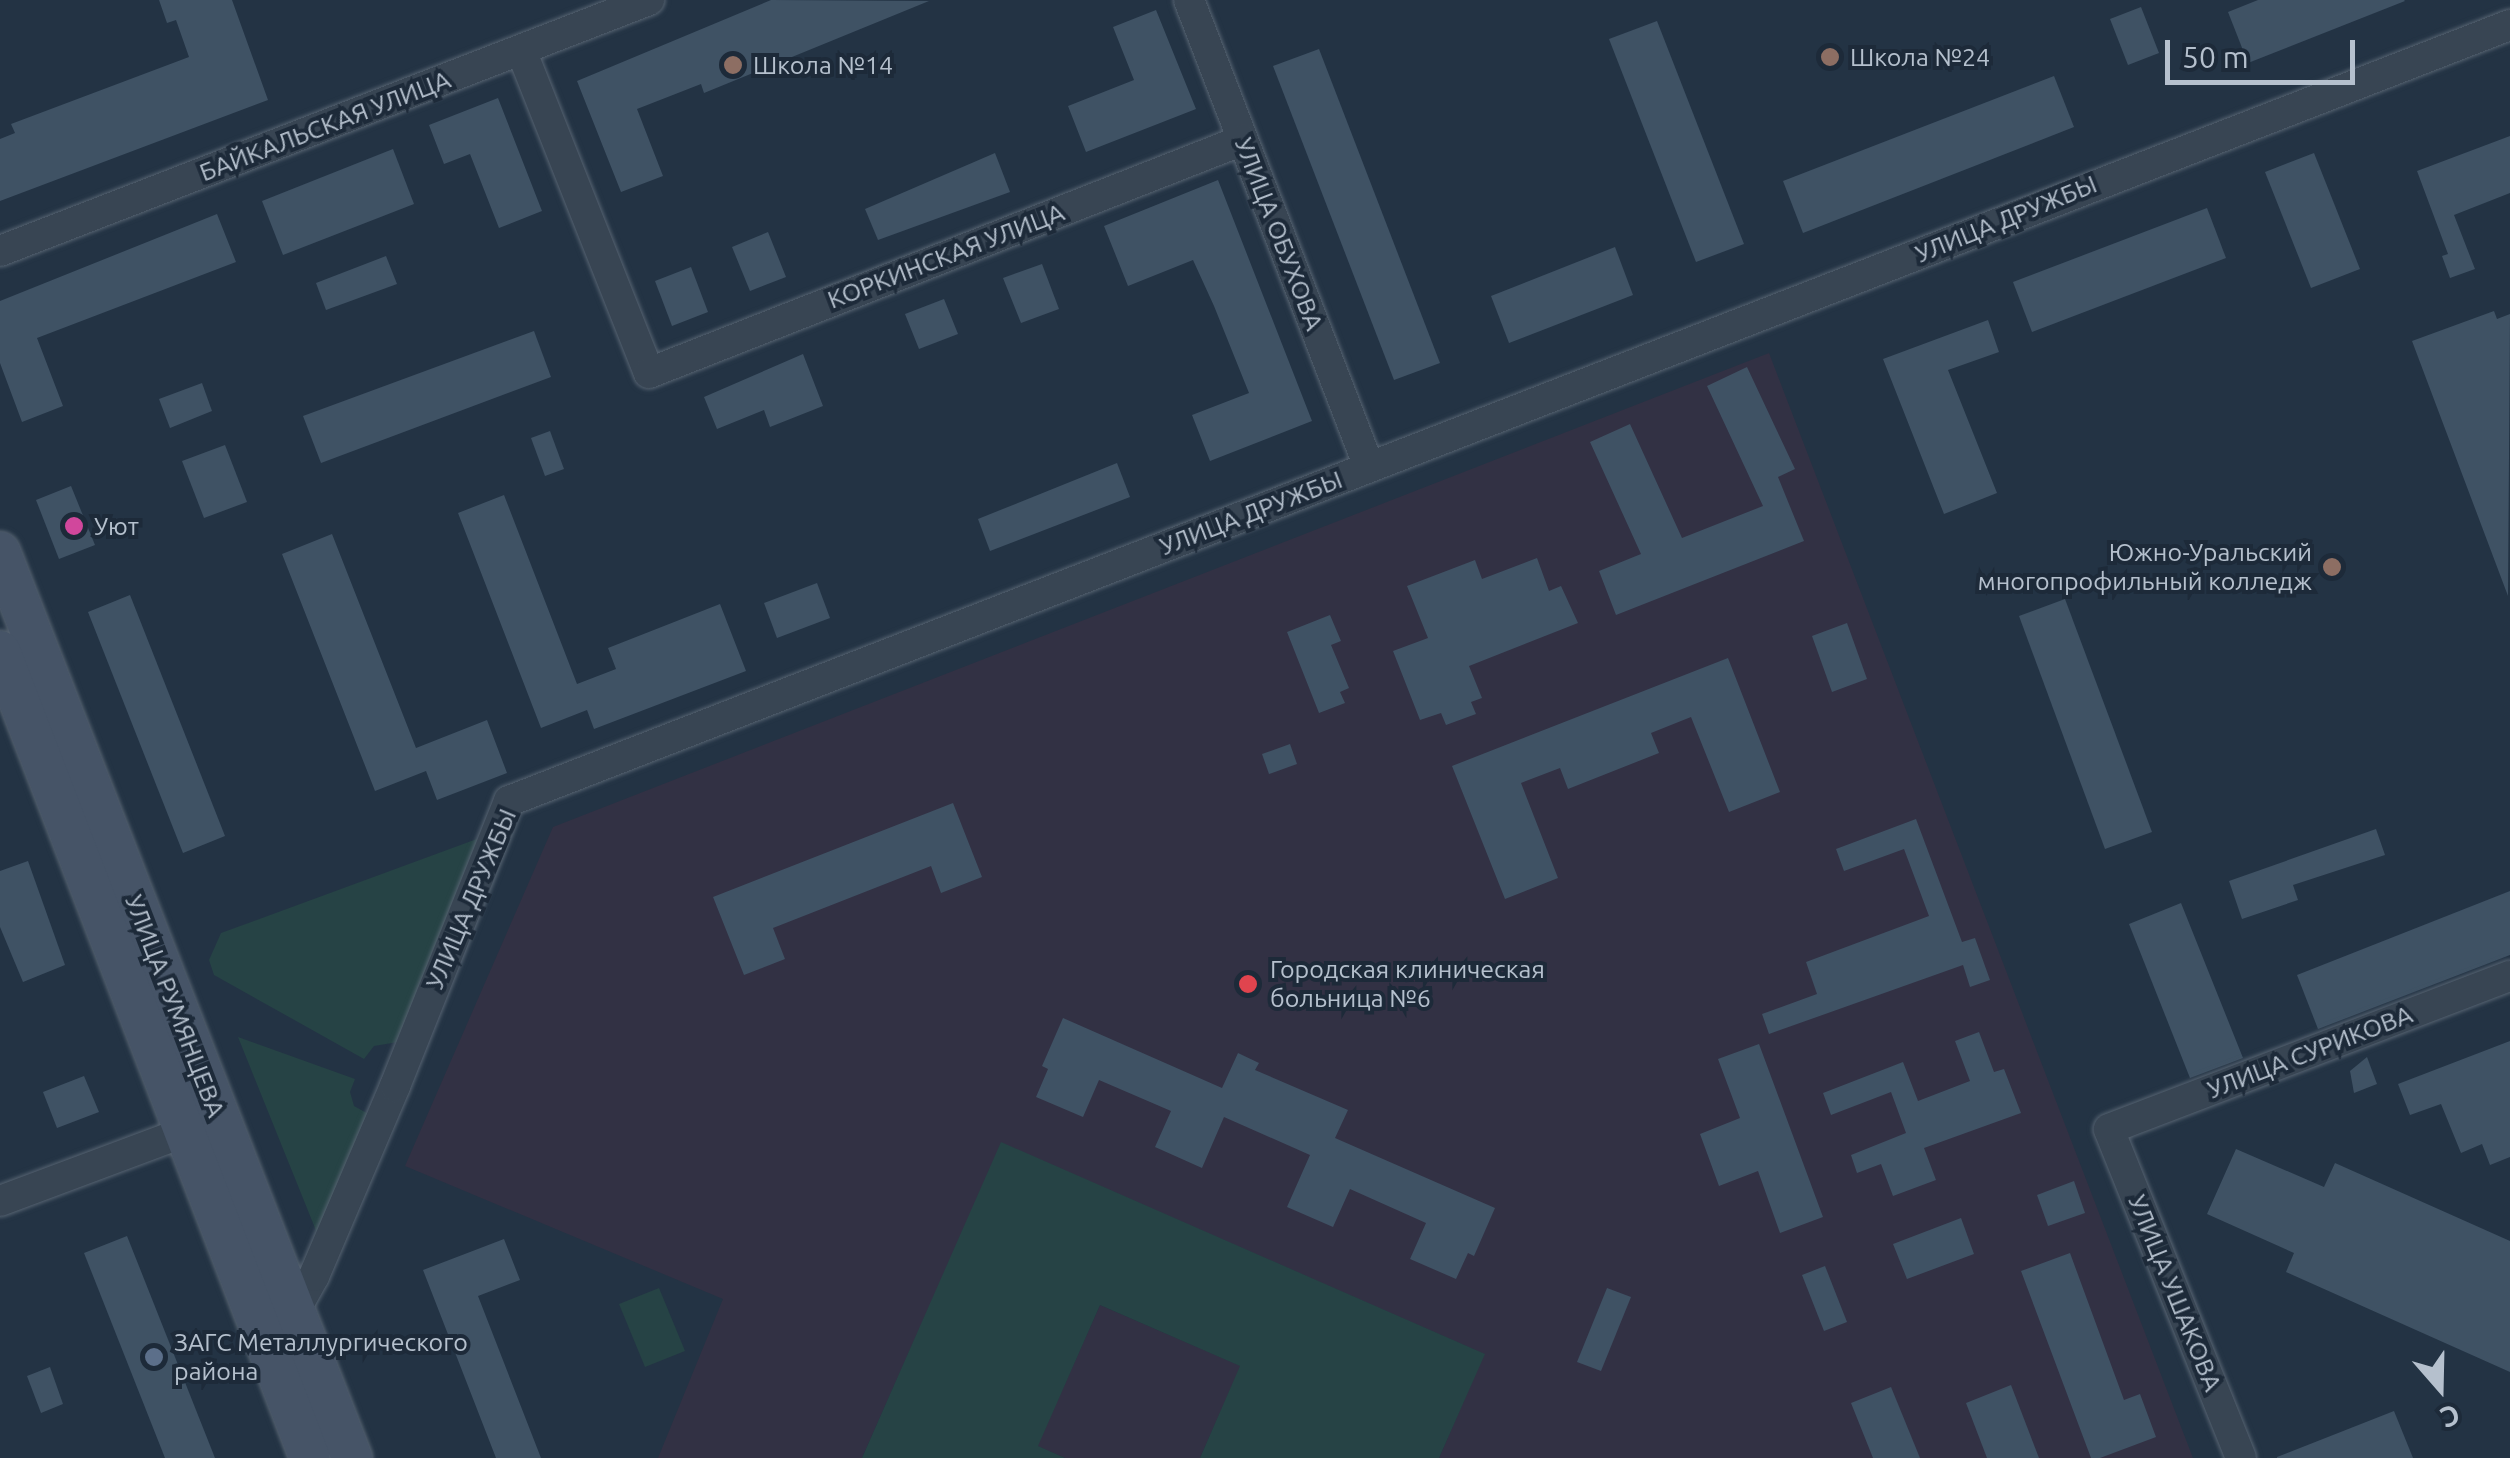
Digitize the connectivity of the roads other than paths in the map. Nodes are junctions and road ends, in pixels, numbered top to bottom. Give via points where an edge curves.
1 (649, 0) edge
2 (1189, 0) edge
3 (2510, 25) edge
4 (521, 50) junction
5 (1243, 140) junction
6 (0, 251) edge
7 (1369, 467) junction
8 (0, 552) edge
9 (0, 651) edge
10 (11, 713) edge
11 (2510, 976) edge
12 (146, 984) junction
13 (2110, 1129) joint
14 (187, 1131) junction
15 (0, 1201) edge
16 (294, 1312) junction
17 (310, 1458) edge
18 (352, 1458) edge
19 (2240, 1458) edge

1 - 4 street, БАЙКАЛЬСКАЯ УЛИЦА
2 - 5 street, УЛИЦА ОБУХОВА
3 - 7 street, УЛИЦА ДРУЖБЫ
4 - 5 street, КОРКИНСКАЯ УЛИЦА via 649,373
4 - 6 street, БАЙКАЛЬСКАЯ УЛИЦА
5 - 7 street, УЛИЦА ОБУХОВА
7 - 16 street, УЛИЦА ДРУЖБЫ via 509,800
8 - 12 main road, УЛИЦА РУМЯНЦЕВА
9 - 10 main road, УЛИЦА РУМЯНЦЕВА
10 - 12 main road, УЛИЦА РУМЯНЦЕВА
11 - 13 street, УЛИЦА СУРИКОВА
12 - 14 main road, УЛИЦА РУМЯНЦЕВА
12 - 16 main road, УЛИЦА РУМЯНЦЕВА
13 - 19 street, УЛИЦА УШАКОВА
14 - 15 street
14 - 17 main road, УЛИЦА РУМЯНЦЕВА
16 - 18 main road, УЛИЦА РУМЯНЦЕВА

